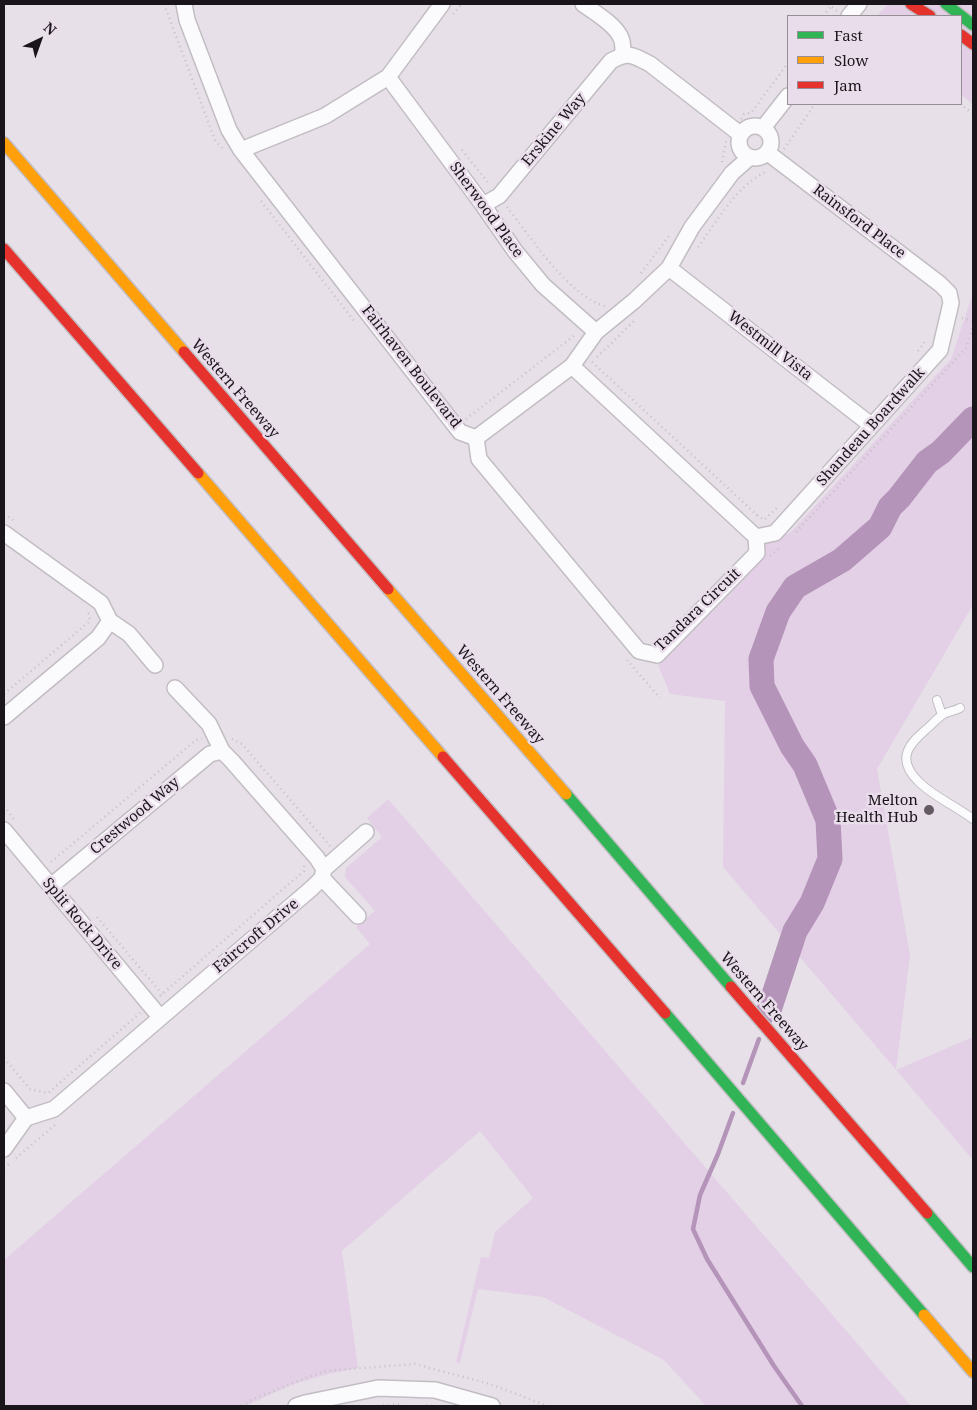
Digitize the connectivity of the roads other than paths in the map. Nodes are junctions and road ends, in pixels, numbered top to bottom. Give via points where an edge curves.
1 (184, 4) edge
2 (442, 4) edge
3 (582, 4) edge
4 (859, 4) edge
5 (910, 4) edge
6 (946, 4) edge
7 (851, 15) edge
8 (928, 15) edge
9 (960, 15) edge
10 (962, 16) edge
11 (973, 25) edge
12 (962, 36) edge
13 (973, 44) edge
14 (623, 54) junction
15 (388, 77) junction
16 (787, 97) edge
17 (763, 128) junction
18 (736, 131) junction
19 (4, 143) edge
20 (241, 150) junction
21 (768, 153) junction
22 (749, 158) junction
23 (484, 205) junction
24 (4, 249) edge
25 (669, 268) junction
26 (949, 293) joint
27 (592, 328) junction
28 (572, 366) junction
29 (871, 425) junction
30 (476, 438) junction
31 (4, 533) edge
32 (756, 537) junction
33 (110, 622) junction
34 (155, 665) dead end
35 (175, 688) dead end
36 (937, 700) dead end
37 (960, 708) dead end
38 (942, 715) junction
39 (4, 717) edge
40 (222, 751) junction
41 (973, 819) edge
42 (4, 830) edge
43 (366, 832) dead end
44 (323, 873) junction
45 (51, 886) junction
46 (358, 916) dead end
47 (160, 1017) junction
48 (4, 1091) edge
49 (26, 1118) junction
50 (4, 1149) edge
51 (973, 1267) edge
52 (973, 1372) edge
53 (296, 1406) edge
54 (492, 1406) edge

1 - 20 street, Fairhaven Boulevard via 187,20 229,130
2 - 15 street
3 - 14 street via 608,23 622,39
4 - 7 street
5 - 8 main road
6 - 9 main road
10 - 11 main road
12 - 13 main road
14 - 18 street via 636,56 650,64
14 - 23 street, Erskine Way via 611,61 499,196
15 - 20 street via 325,116
15 - 23 street, Sherwood Place
16 - 17 street
17 - 18 street via 749,127
17 - 21 street via 772,142
18 - 22 street via 740,150
19 - 51 main road, Western Freeway
20 - 30 street, Fairhaven Boulevard via 460,432
21 - 22 street via 758,159
21 - 26 street, Rainsford Place
22 - 25 street, Fairhaven Boulevard via 732,173 692,228
23 - 27 street, Sherwood Place via 543,285
24 - 52 main road
25 - 27 street, Fairhaven Boulevard via 634,301
25 - 29 street, Westmill Vista
26 - 29 street, Shandeau Boardwalk via 951,303 940,350
27 - 28 street, Fairhaven Boulevard
28 - 30 street, Fairhaven Boulevard
28 - 32 street
29 - 32 street, Shandeau Boardwalk via 775,534
30 - 32 street, Tandara Circuit via 479,459 639,651 657,655 756,553
31 - 33 street via 101,603
33 - 34 street via 129,634
33 - 39 street via 98,638
35 - 40 street via 209,724
36 - 38 lane
37 - 38 lane
38 - 41 lane via 910,744 906,754 907,765 930,792
40 - 44 street via 298,837
40 - 45 street, Crestwood Way via 210,754
42 - 45 street, Split Rock Drive
43 - 44 street, Faircroft Drive
44 - 46 street
44 - 47 street, Faircroft Drive via 312,888
45 - 47 street, Split Rock Drive
47 - 49 street, Faircroft Drive via 54,1109
48 - 49 street
49 - 50 street
53 - 54 street via 378,1388 435,1390

